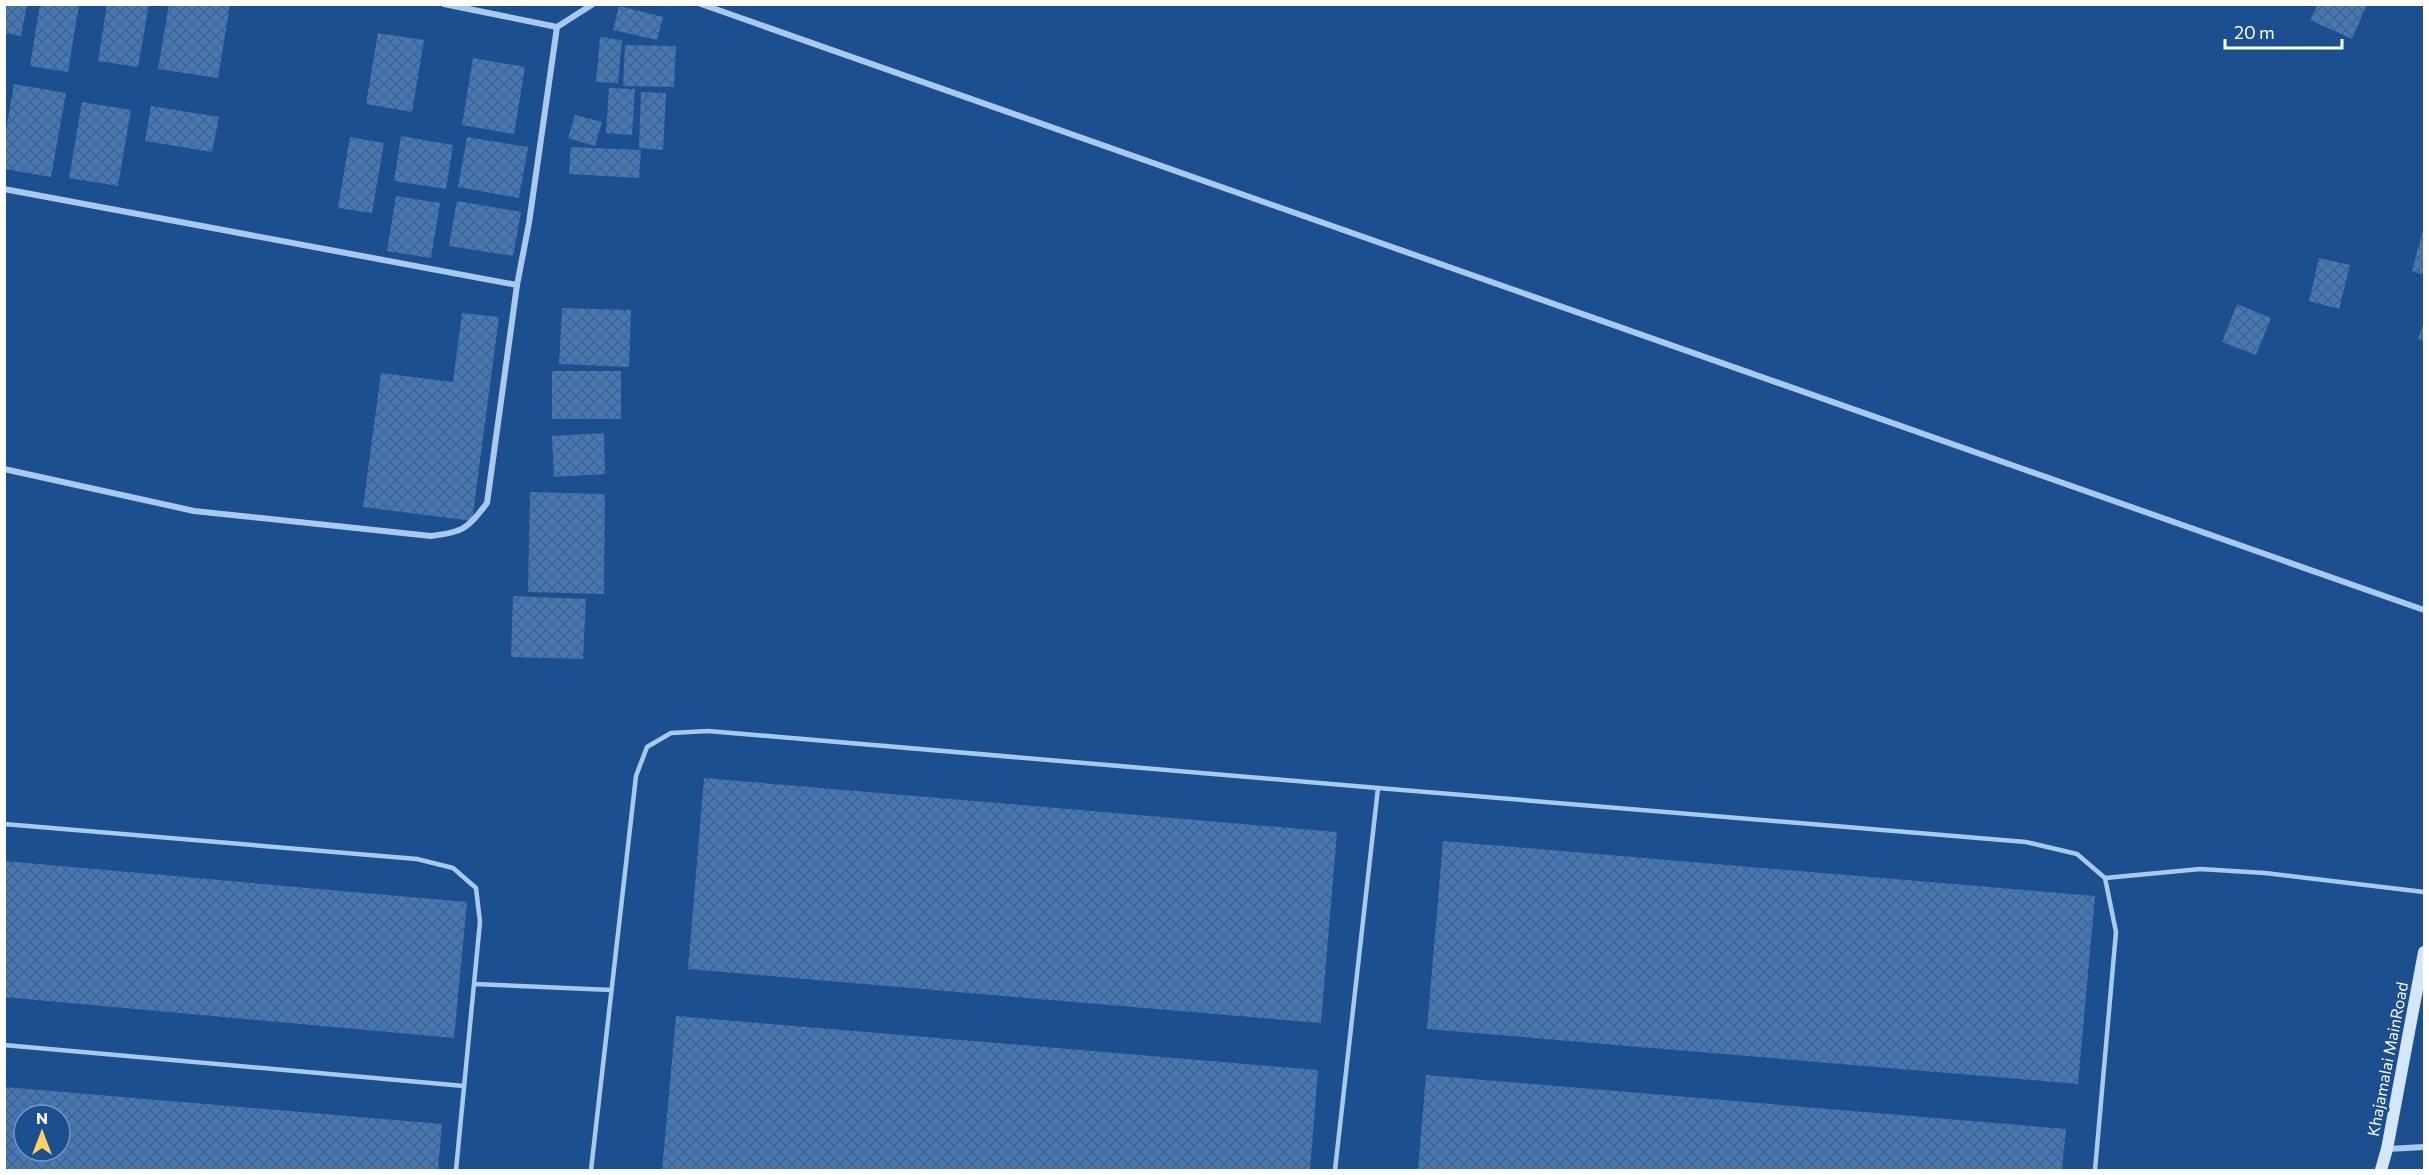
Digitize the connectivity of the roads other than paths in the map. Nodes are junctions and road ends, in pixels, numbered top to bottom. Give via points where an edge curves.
1 (444, 4) edge
2 (593, 4) edge
3 (701, 4) edge
4 (557, 27) junction
5 (4, 189) edge
6 (517, 285) junction
7 (4, 469) edge
8 (2424, 610) edge
9 (1378, 788) junction
10 (4, 824) edge
11 (2105, 878) junction
12 (2424, 892) edge
13 (2424, 952) edge
14 (474, 984) junction
15 (611, 990) junction
16 (4, 1045) edge
17 (464, 1086) junction
18 (2424, 1147) edge
19 (2387, 1149) junction
20 (456, 1170) edge
21 (591, 1170) edge
22 (1335, 1170) edge
23 (2095, 1170) edge
24 (2381, 1170) edge

1 - 4 street
2 - 4 street
3 - 8 street
4 - 6 street
5 - 6 street
6 - 7 street via 487,503 472,522 456,533 431,537 194,511
9 - 11 lane via 2026,842 2077,854
9 - 15 lane via 720,732 671,734 647,747 636,776
9 - 22 lane
10 - 14 lane via 417,859 453,868 476,888 480,922
11 - 12 lane via 2200,869
11 - 23 lane via 2116,932
13 - 19 main road, Khajamalai MainRoad
14 - 15 lane
14 - 17 lane
15 - 21 lane
16 - 17 lane
17 - 20 lane
18 - 19 street
19 - 24 main road, Khajamalai MainRoad

